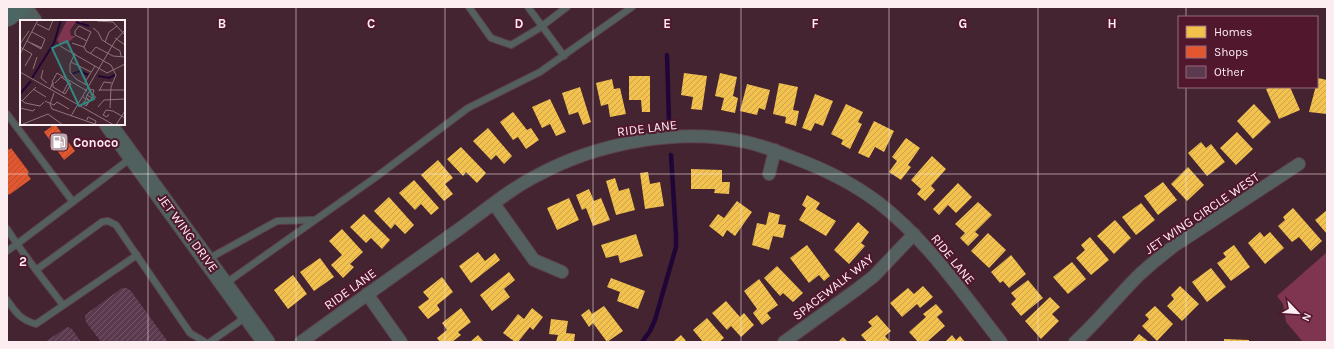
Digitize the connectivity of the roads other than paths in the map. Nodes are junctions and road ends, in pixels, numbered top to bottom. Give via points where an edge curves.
1 (18, 7) edge
2 (23, 7) edge
3 (470, 7) edge
4 (528, 7) edge
5 (567, 7) edge
6 (632, 7) edge
7 (7, 15) edge
8 (32, 20) edge
9 (542, 26) junction
10 (564, 56) junction
11 (7, 114) edge
12 (109, 125) edge
13 (775, 150) junction
14 (132, 157) junction
15 (1299, 164) dead end
16 (768, 174) dead end
17 (73, 202) junction
18 (494, 204) junction
19 (314, 220) junction
20 (7, 229) edge
21 (914, 234) junction
22 (17, 244) junction
23 (7, 251) edge
24 (137, 255) junction
25 (207, 260) junction
26 (36, 270) junction
27 (562, 272) dead end
28 (224, 284) junction
29 (367, 294) junction
30 (7, 300) edge
31 (63, 306) junction
32 (247, 316) junction
33 (206, 342) edge
34 (210, 342) edge
35 (266, 342) edge
36 (300, 342) edge
37 (402, 342) edge
38 (784, 342) edge
39 (1001, 342) edge
40 (1075, 342) edge

1 - 7 highway
2 - 8 main road
3 - 9 lane via 491,38 511,45
4 - 9 lane
5 - 9 lane
6 - 10 lane
9 - 10 lane
10 - 19 lane via 540,72 468,108
11 - 17 lane
12 - 14 main road, JET WING DRIVE
13 - 16 street
13 - 18 street, RIDE LANE via 717,138 664,138 617,146 556,166 537,175
13 - 21 street, RIDE LANE via 813,165 859,189 879,202
14 - 17 lane
14 - 25 main road, JET WING DRIVE
15 - 40 street, JET WING CIRCLE WEST via 1156,260
17 - 22 lane
18 - 27 street via 534,260
18 - 29 street, RIDE LANE
19 - 25 lane via 277,221
19 - 28 lane
20 - 22 lane
21 - 38 street, SPACEWALK WAY via 874,276
21 - 39 street, RIDE LANE via 933,254
22 - 23 lane
22 - 26 lane
24 - 26 lane via 116,224 108,221 102,222
24 - 31 lane
24 - 33 lane via 190,333
25 - 28 main road, JET WING DRIVE
26 - 31 lane
28 - 32 main road, JET WING DRIVE
29 - 36 street, RIDE LANE
29 - 37 street
30 - 31 lane via 26,321 36,324
32 - 34 lane
32 - 35 main road, JET WING DRIVE

